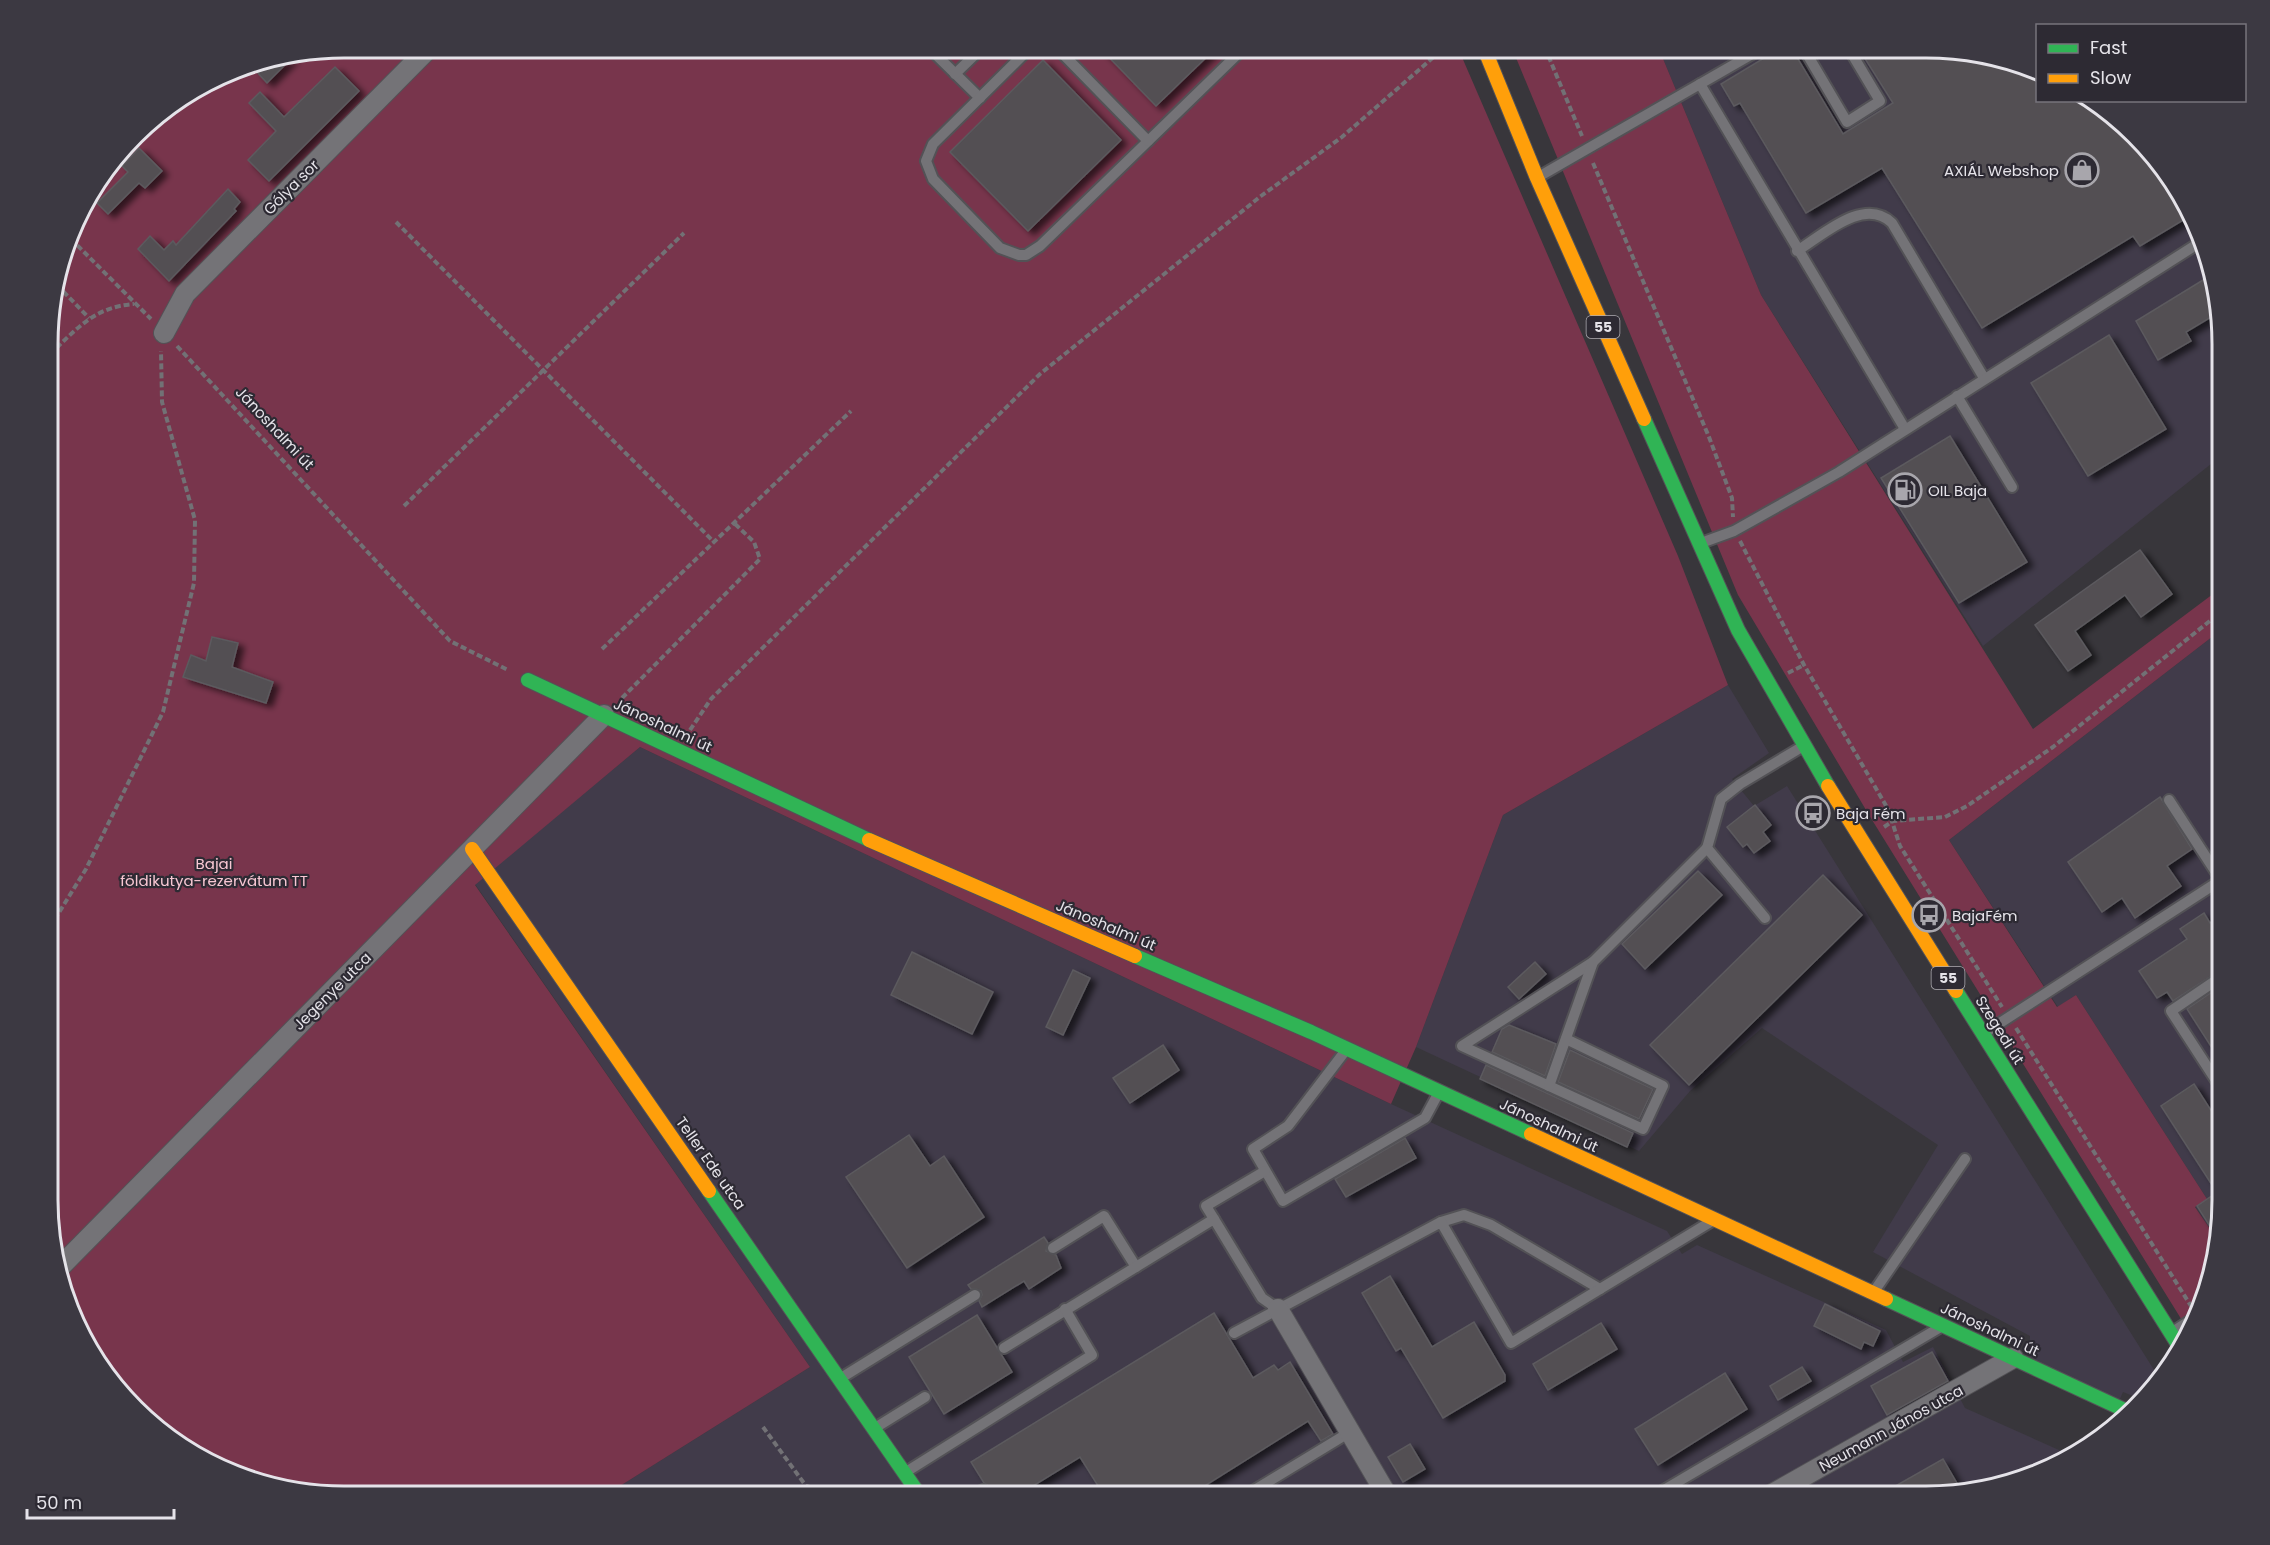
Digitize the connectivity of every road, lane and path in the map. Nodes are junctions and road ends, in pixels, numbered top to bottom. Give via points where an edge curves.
1 (419, 58) edge
2 (939, 58) edge
3 (972, 58) edge
4 (1020, 58) edge
5 (1067, 58) edge
6 (1234, 58) edge
7 (1433, 58) edge
8 (1488, 58) edge
9 (1549, 58) edge
10 (1745, 58) edge
11 (1809, 58) edge
12 (1854, 58) edge
13 (955, 74) junction
14 (1700, 84) junction
15 (980, 98) junction
16 (1148, 141) junction
17 (1586, 147) junction
18 (1537, 178) junction
19 (396, 222) dead end
20 (684, 233) dead end
21 (77, 244) edge
22 (2194, 246) edge
23 (1797, 251) junction
24 (63, 292) edge
25 (135, 303) junction
26 (89, 318) junction
27 (164, 333) junction
28 (58, 347) edge
29 (543, 370) junction
30 (1984, 378) junction
31 (1957, 396) junction
32 (851, 411) dead end
33 (1905, 429) junction
34 (2012, 487) dead end
35 (404, 506) dead end
36 (734, 523) junction
37 (1734, 531) junction
38 (714, 542) junction
39 (1698, 544) junction
40 (2212, 619) edge
41 (602, 650) dead end
42 (528, 680) joint
43 (612, 719) junction
44 (1803, 746) junction
45 (676, 749) junction
46 (2169, 800) dead end
47 (1893, 821) junction
48 (1863, 841) junction
49 (1707, 848) junction
50 (472, 849) junction
51 (2212, 866) edge
52 (2212, 886) edge
53 (58, 915) edge
54 (1765, 918) dead end
55 (1593, 962) junction
56 (2212, 983) edge
57 (2009, 1018) junction
58 (1983, 1034) junction
59 (1566, 1039) junction
60 (1347, 1049) junction
61 (2212, 1074) edge
62 (1549, 1086) junction
63 (1440, 1092) junction
64 (1965, 1160) dead end
65 (1265, 1171) junction
66 (1215, 1219) junction
67 (1714, 1219) junction
68 (1441, 1222) junction
69 (1053, 1248) dead end
70 (65, 1262) edge
71 (1136, 1267) junction
72 (1600, 1289) junction
73 (1873, 1293) junction
74 (975, 1295) dead end
75 (1278, 1309) junction
76 (2190, 1309) edge
77 (1065, 1310) junction
78 (1943, 1325) junction
79 (2183, 1325) edge
80 (1234, 1333) dead end
81 (2171, 1333) junction
82 (2175, 1339) edge
83 (1004, 1348) dead end
84 (2013, 1358) junction
85 (841, 1378) junction
86 (925, 1397) dead end
87 (2122, 1409) edge
88 (763, 1427) dead end
89 (875, 1428) junction
90 (1350, 1432) junction
91 (905, 1472) junction
92 (806, 1486) edge
93 (914, 1486) edge
94 (1261, 1486) edge
95 (1382, 1486) edge
96 (1671, 1486) edge
97 (1786, 1486) edge

1 - 27 street, Gólya sor via 185,294
2 - 13 lane
3 - 13 lane
4 - 15 lane
5 - 16 lane
6 - 16 lane
7 - 45 path via 1342,137 1261,196 1040,374 711,699
8 - 18 street, 55
9 - 17 path
10 - 14 lane
11 - 12 lane via 1847,122 1880,101
13 - 15 lane
14 - 17 lane
14 - 23 lane
15 - 16 lane via 928,150 927,166 933,179 1000,248 1012,255 1026,255 1040,246
17 - 18 lane
17 - 37 path via 1709,437 1732,498
18 - 39 street, 55
19 - 29 path
20 - 29 path
21 - 25 path, Jánoshalmi út
22 - 30 lane
23 - 30 lane via 1855,216 1875,212 1884,215
23 - 33 lane
24 - 26 path
25 - 26 path via 112,306
25 - 27 path, Jánoshalmi út
26 - 28 path
27 - 42 path, Jánoshalmi út via 450,641
27 - 53 path via 160,361 162,402 195,519 194,583 163,712 86,869
29 - 35 path
29 - 38 path
30 - 31 lane
31 - 33 lane
31 - 34 lane
32 - 36 path
33 - 37 lane via 1839,472
36 - 38 path
36 - 43 path via 754,542 760,559 617,703
37 - 39 lane
37 - 47 path
38 - 41 path
39 - 44 street, Szegedi út / 55 via 1725,604
40 - 47 path via 2053,747 1967,806 1945,817
42 - 43 street, Jánoshalmi út
43 - 45 street, Jánoshalmi út
43 - 50 street, Jegenye utca
44 - 48 street, Szegedi út / 55
44 - 49 lane via 1726,794 1718,805
45 - 60 street, Jánoshalmi út via 903,855
46 - 51 lane
47 - 48 path
47 - 57 path via 1900,846
48 - 58 street, Szegedi út / 55
49 - 54 lane
49 - 55 lane
50 - 70 street, Jegenye utca
50 - 85 street, Teller Ede utca
52 - 57 lane
55 - 59 lane
55 - 62 lane via 1462,1046
56 - 61 lane via 2171,1011
57 - 58 lane
57 - 76 path
58 - 81 street, Szegedi út / 55
59 - 62 lane
59 - 62 lane via 1663,1086 1643,1129
60 - 63 street, Jánoshalmi út
60 - 65 lane via 1288,1126 1253,1149
63 - 65 lane via 1425,1118 1283,1201
63 - 67 street, Jánoshalmi út
64 - 73 lane
65 - 66 lane via 1206,1206
66 - 71 lane
66 - 75 lane via 1262,1298
67 - 72 lane
67 - 73 street, Jánoshalmi út
68 - 72 lane via 1464,1215 1491,1225
68 - 72 lane via 1511,1343
68 - 75 lane
69 - 71 lane via 1104,1216
71 - 77 lane
73 - 78 street, Jánoshalmi út
74 - 85 lane
75 - 80 lane
75 - 90 street
77 - 83 lane
77 - 91 lane via 1092,1355
78 - 84 street, Jánoshalmi út
78 - 96 lane
79 - 81 lane
81 - 82 street, Szegedi út / 55
84 - 87 street, Jánoshalmi út
84 - 97 street, Neumann János utca
85 - 89 street, Teller Ede utca
86 - 89 lane
88 - 92 path
89 - 91 street, Teller Ede utca
90 - 94 lane
90 - 95 street
91 - 93 street, Teller Ede utca

